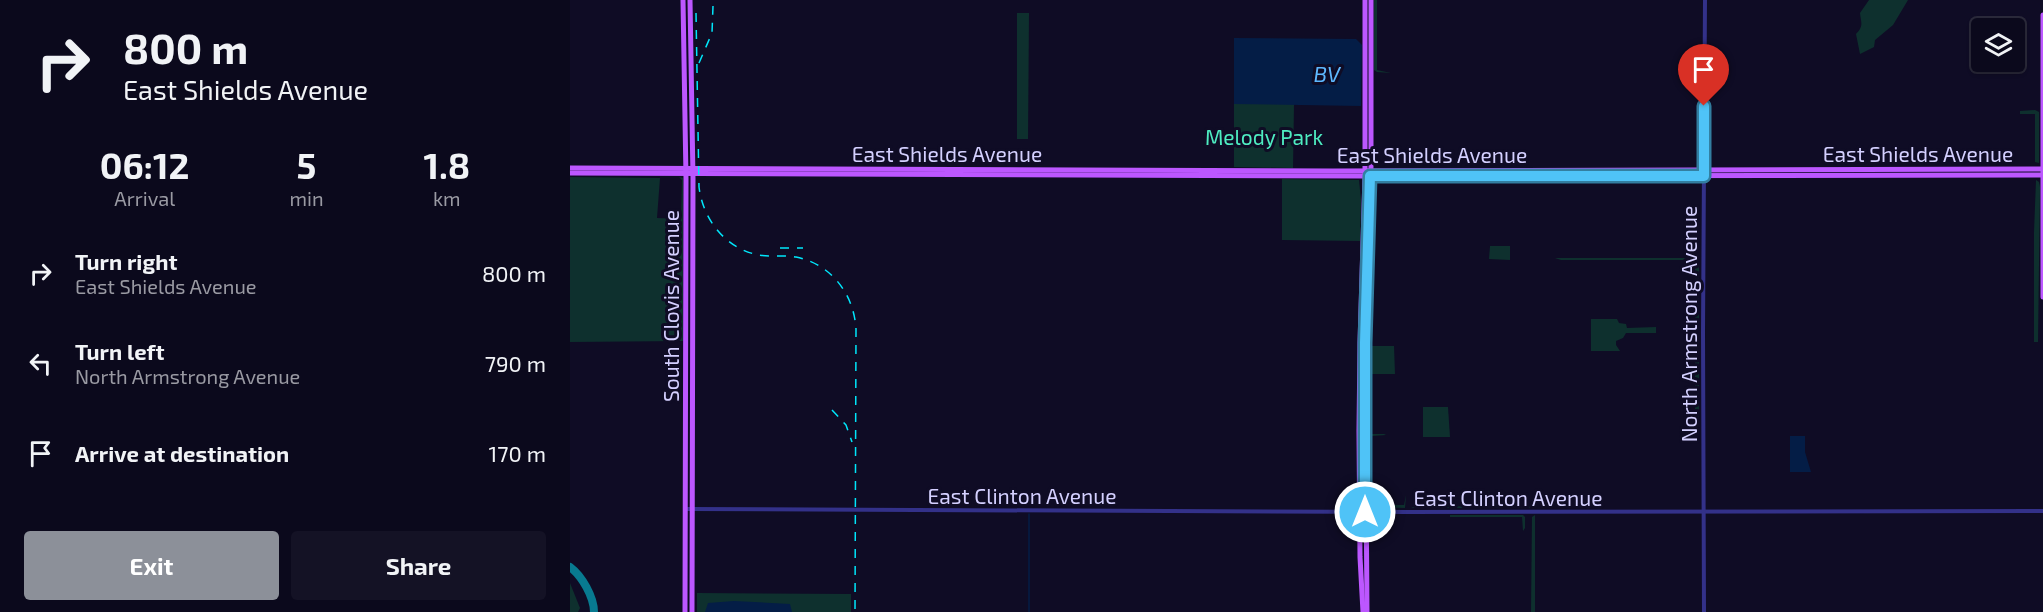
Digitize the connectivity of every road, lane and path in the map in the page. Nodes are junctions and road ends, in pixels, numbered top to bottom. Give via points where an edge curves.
1 (687, 0) edge
2 (1365, 0) edge
3 (1371, 0) edge
4 (1705, 0) edge
5 (2043, 15) edge
6 (1365, 49) junction
7 (1371, 78) junction
8 (570, 168) edge
9 (639, 168) junction
10 (2043, 169) edge
11 (690, 170) junction
12 (1834, 170) junction
13 (1288, 171) junction
14 (570, 173) edge
15 (603, 173) junction
16 (1368, 173) junction
17 (1469, 173) junction
18 (1704, 173) junction
19 (2043, 175) edge
20 (1251, 176) junction
21 (1798, 176) junction
22 (1362, 257) junction
23 (2043, 297) edge
24 (1366, 298) junction
25 (1359, 405) junction
26 (1365, 432) junction
27 (689, 509) junction
28 (1362, 511) junction
29 (1703, 511) junction
30 (2043, 511) edge
31 (689, 598) junction
32 (686, 612) edge
33 (692, 612) edge
34 (1365, 612) edge
35 (1704, 612) edge

1 - 11 main road, South Clovis Avenue
1 - 11 main road, South Clovis Avenue
2 - 6 main road
3 - 7 main road
4 - 18 street, North Armstrong Avenue
5 - 10 main road
6 - 7 main road
6 - 16 main road
7 - 16 main road
8 - 9 main road, East Shields Avenue
9 - 11 main road, East Shields Avenue
9 - 15 main road
10 - 12 main road, East Shields Avenue
10 - 19 main road
11 - 13 main road, East Shields Avenue
11 - 15 main road, East Shields Avenue
11 - 20 main road, East Shields Avenue
11 - 27 main road, South Clovis Avenue
12 - 18 main road, East Shields Avenue
12 - 21 main road
13 - 16 main road, East Shields Avenue
13 - 20 main road
14 - 15 main road, East Shields Avenue
16 - 17 main road, East Shields Avenue
16 - 17 main road, East Shields Avenue
16 - 20 main road, East Shields Avenue
16 - 22 main road
16 - 24 main road
17 - 18 main road, East Shields Avenue
17 - 18 main road, East Shields Avenue
18 - 21 main road, East Shields Avenue
18 - 29 street, North Armstrong Avenue
19 - 21 main road, East Shields Avenue
19 - 23 main road
22 - 24 main road
22 - 25 main road
24 - 26 main road
25 - 26 main road
25 - 28 main road
26 - 28 main road
27 - 28 street, East Clinton Avenue
27 - 31 main road, South Clovis Avenue
28 - 29 street, East Clinton Avenue
28 - 34 main road
29 - 30 street, East Clinton Avenue
29 - 35 street, North Armstrong Avenue
31 - 32 main road, South Clovis Avenue
31 - 33 main road, South Clovis Avenue

